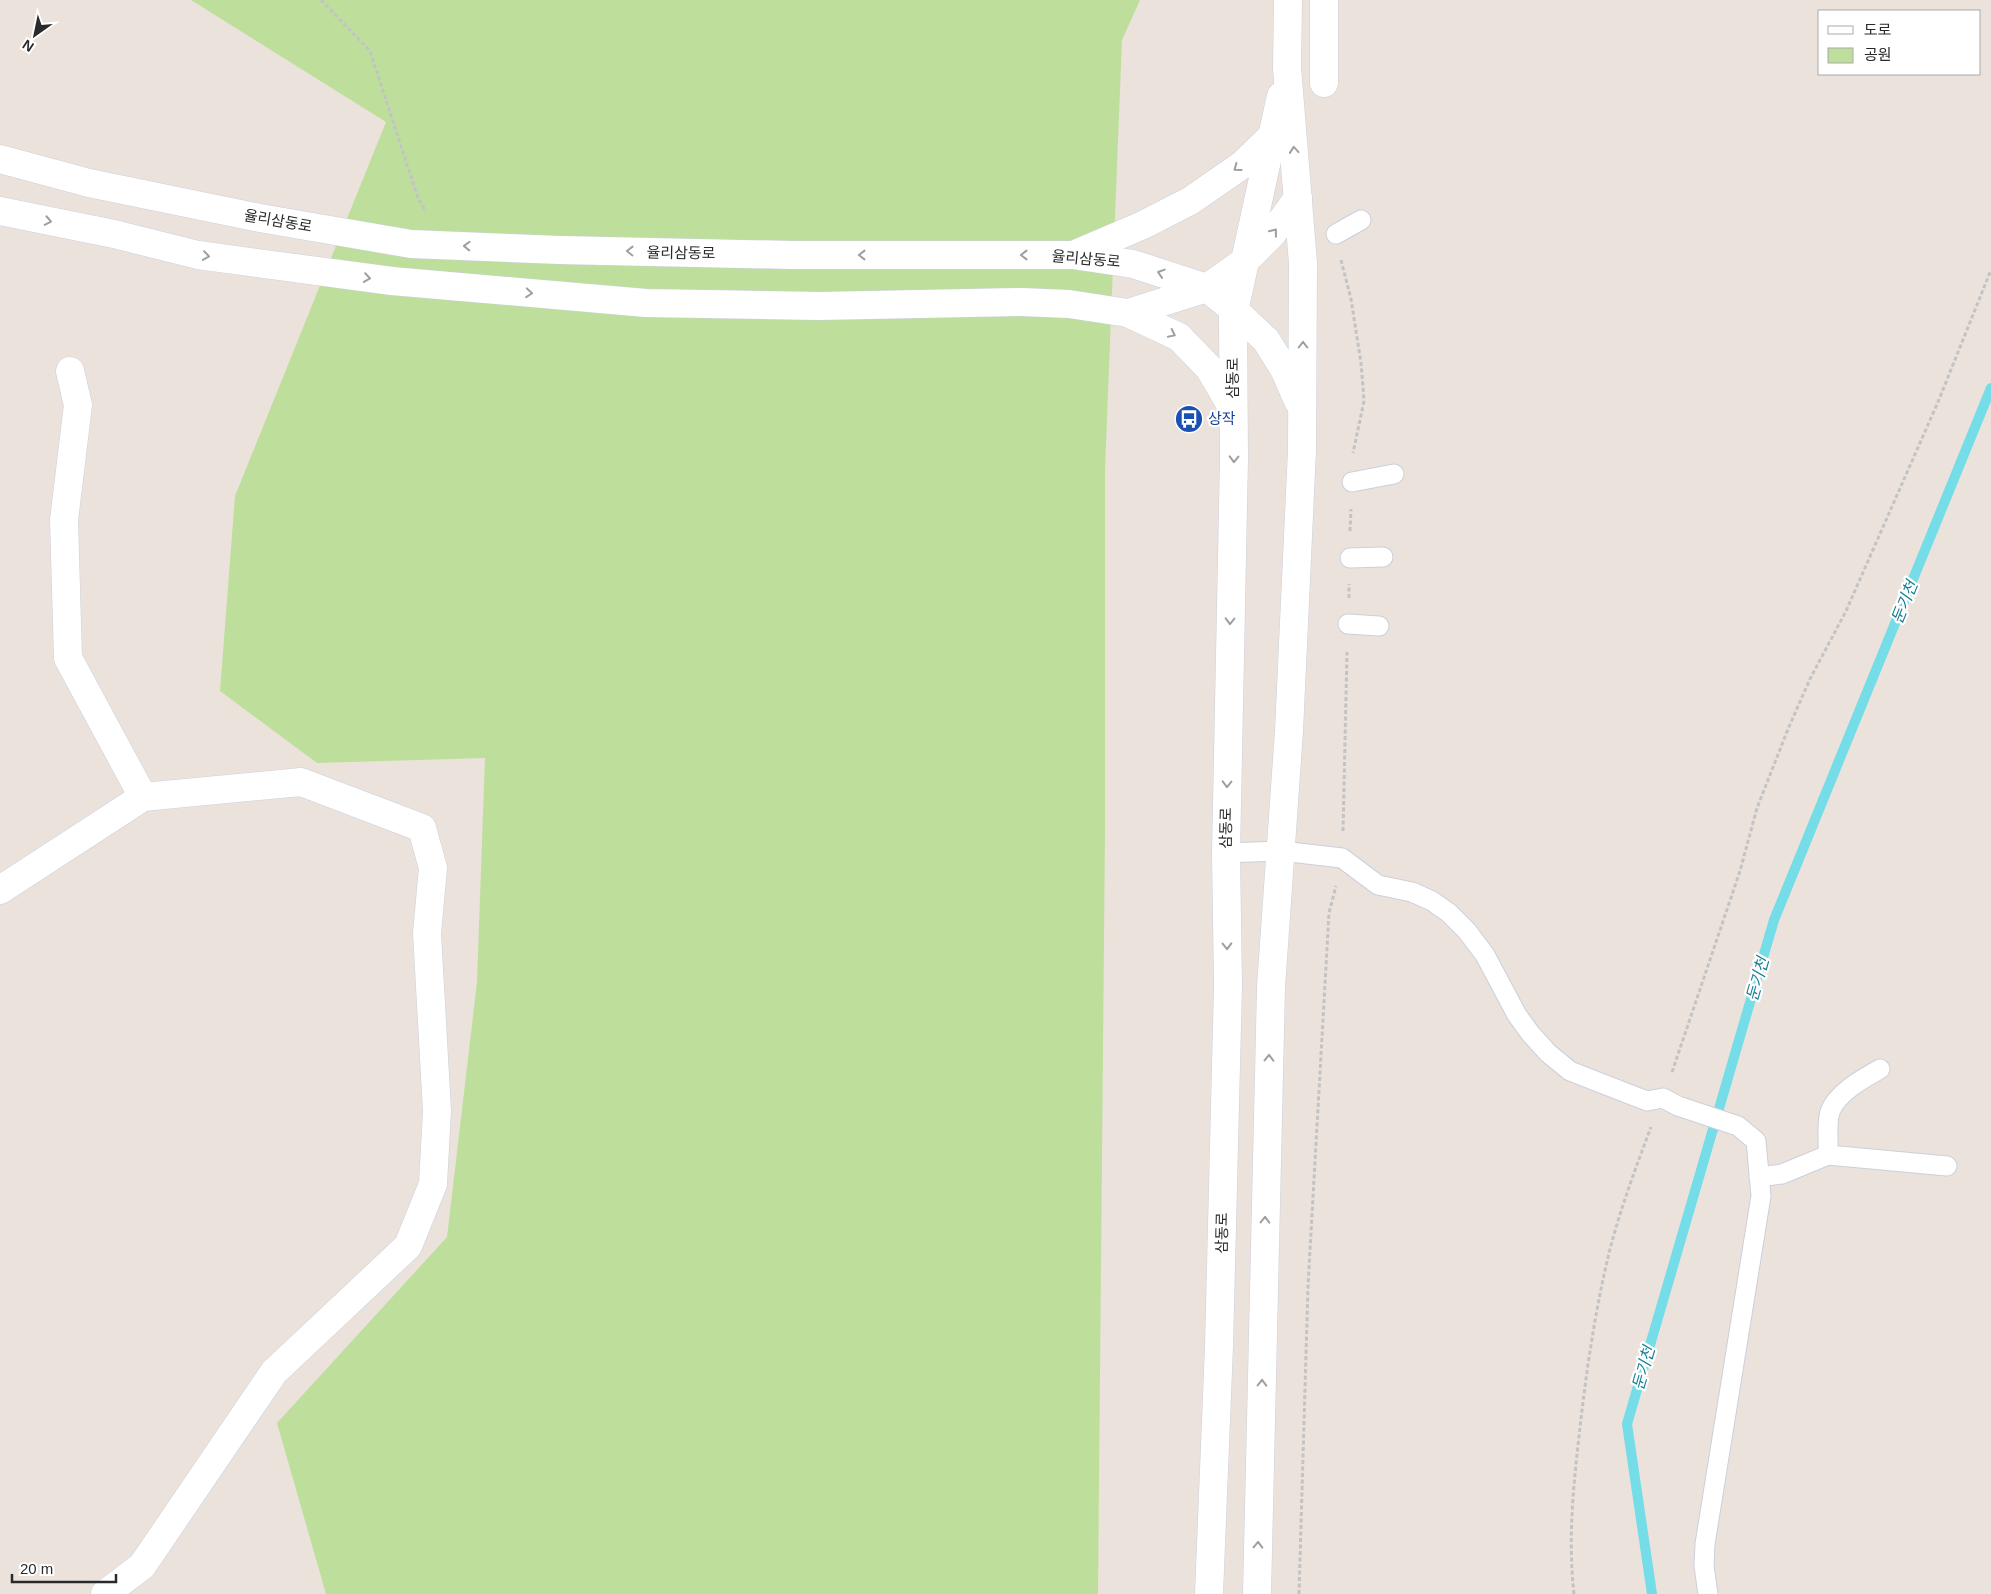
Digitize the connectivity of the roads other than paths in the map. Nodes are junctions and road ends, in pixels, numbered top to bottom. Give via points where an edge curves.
1 (1288, 0) edge
2 (1324, 0) edge
3 (1287, 68) junction
4 (1324, 83) dead end
5 (1272, 135) junction
6 (0, 159) edge
7 (1298, 198) junction
8 (0, 212) edge
9 (1361, 220) dead end
10 (1336, 234) dead end
11 (1073, 255) junction
12 (1245, 261) junction
13 (1207, 288) junction
14 (1234, 310) junction
15 (1128, 313) junction
16 (70, 371) dead end
17 (1233, 410) junction
18 (1302, 412) junction
19 (1394, 474) dead end
20 (1352, 482) dead end
21 (1383, 557) dead end
22 (1350, 558) dead end
23 (1348, 624) dead end
24 (1379, 626) dead end
25 (143, 797) junction
26 (1281, 851) junction
27 (1226, 853) junction
28 (0, 890) edge
29 (1880, 1069) dead end
30 (1828, 1155) junction
31 (1947, 1166) dead end
32 (1759, 1177) junction
33 (105, 1594) edge
34 (1209, 1594) edge
35 (1257, 1594) edge
36 (1708, 1594) edge

1 - 3 main road, 삼동로
2 - 4 main road
3 - 5 main road, 삼동로
7 -> 3 main road, 삼동로
5 -> 11 main road via 1242,165 1190,201
5 - 12 main road, 삼동로
11 -> 6 main road, 율리삼동로 via 792,255 411,244 260,218 89,183
12 -> 7 main road via 1272,234
18 -> 7 main road, 삼동로 via 1303,263
8 -> 15 main road via 114,234 198,255 402,282 646,302 819,306 1021,302 1069,304
9 - 10 lane
13 -> 11 main road, 율리삼동로 via 1133,264
12 - 13 main road
12 - 14 main road, 삼동로
13 - 14 main road, 율리삼동로
13 - 15 main road
14 - 17 main road, 삼동로
14 - 18 main road, 율리삼동로 via 1266,340 1284,369
15 -> 17 main road via 1179,337 1209,368
16 - 25 main road via 78,405 64,520 68,658
17 -> 27 main road, 삼동로
18 - 26 main road, 삼동로
19 - 20 lane
21 - 22 lane
23 - 24 lane
25 - 28 main road
25 - 33 main road via 301,782 422,828 433,868 426,933 437,1111 433,1184 408,1246 274,1372 142,1566
26 - 27 lane
26 - 32 lane via 1342,858 1378,885 1412,892 1432,901 1467,930 1530,1034 1548,1053 1570,1071 1647,1102 1670,1102 1738,1126 1756,1141
35 -> 26 main road, 삼동로 via 1271,987
27 -> 34 main road, 삼동로 via 1227,1014
29 - 30 lane via 1852,1086 1834,1103 1830,1113
30 - 31 lane
30 - 32 lane via 1782,1174
32 - 36 lane via 1761,1196 1705,1544

